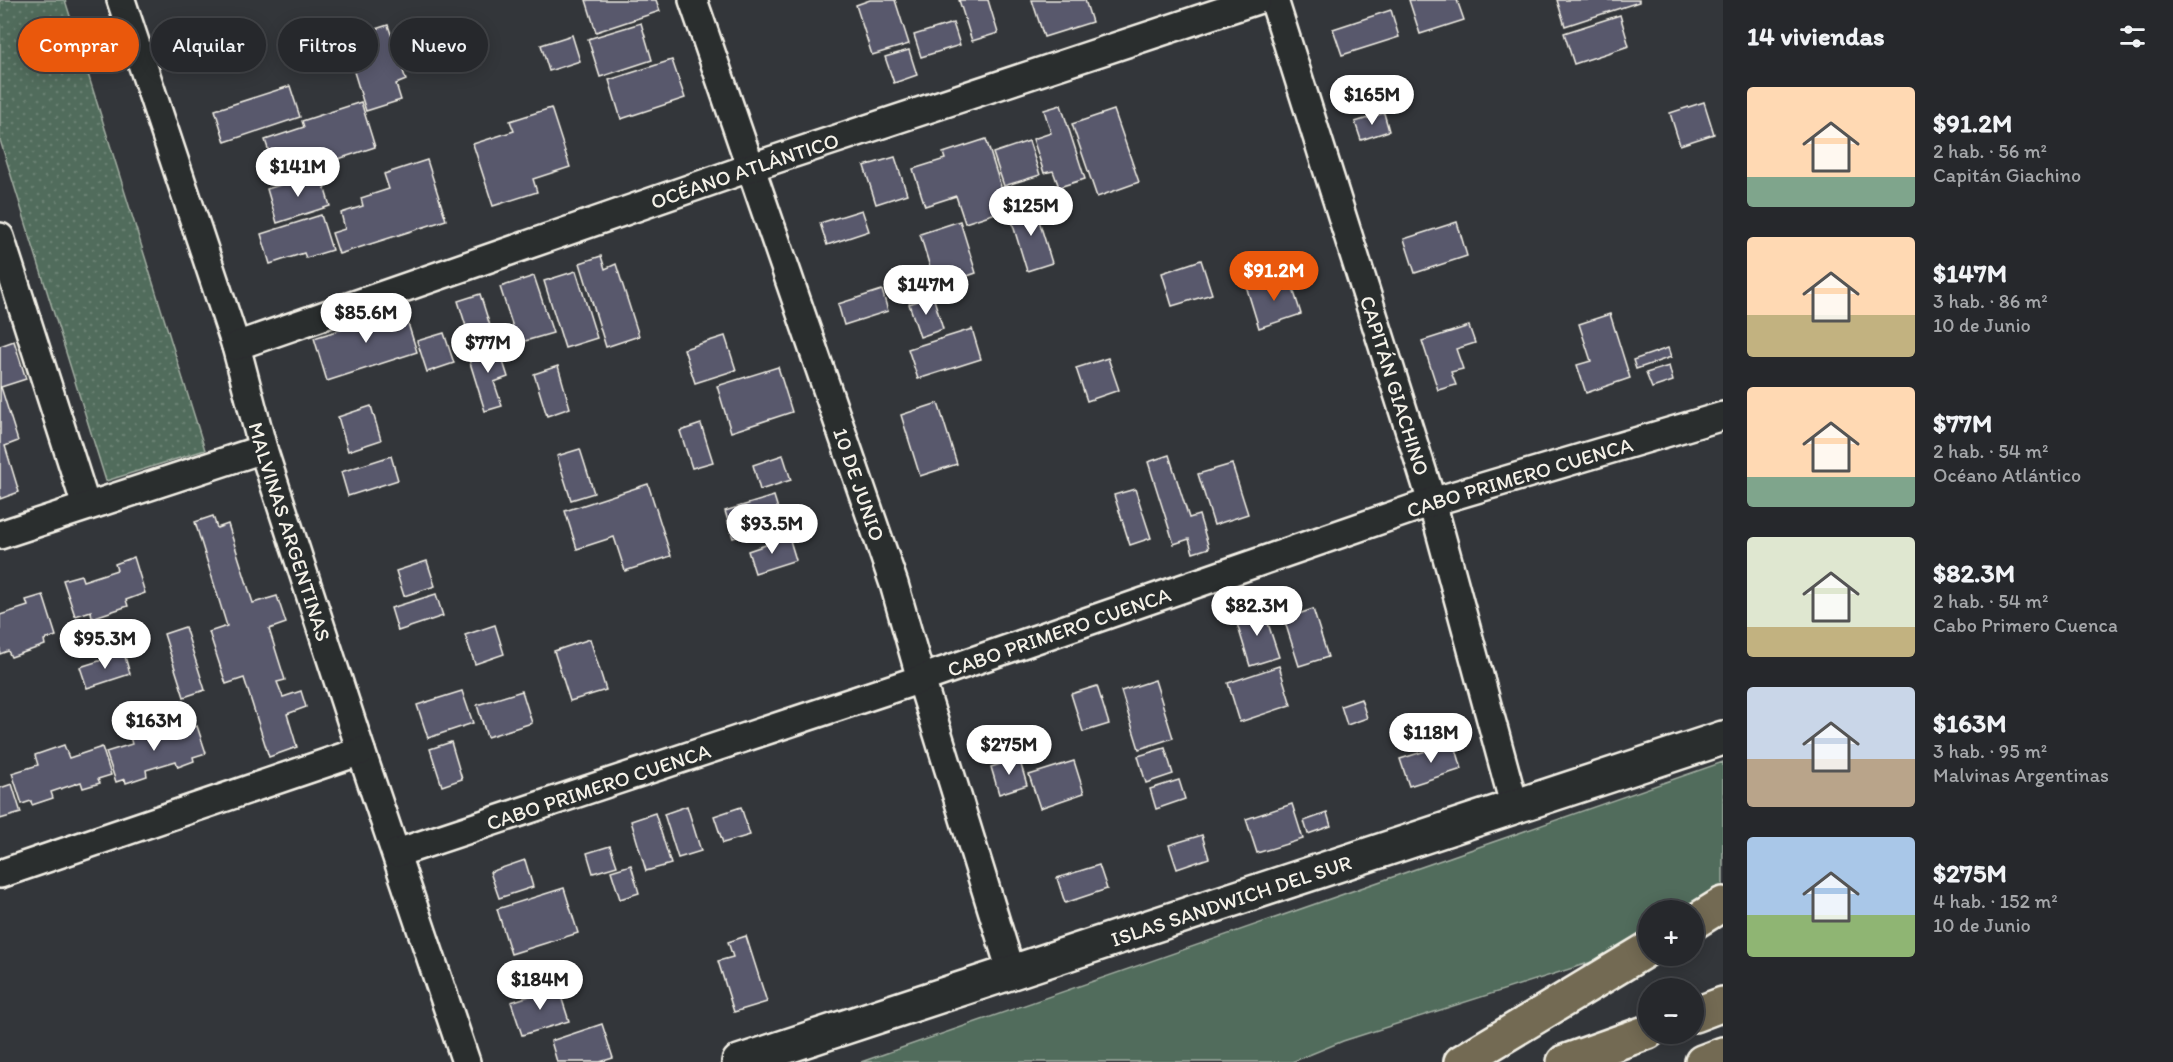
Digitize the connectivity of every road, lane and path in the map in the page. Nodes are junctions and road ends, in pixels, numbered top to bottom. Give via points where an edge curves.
1 (121, 0) edge
2 (693, 0) edge
3 (1257, 0) edge
4 (1274, 0) edge
5 (752, 167) junction
6 (0, 237) edge
7 (236, 346) junction
8 (1723, 416) edge
9 (263, 449) junction
10 (1432, 502) junction
11 (86, 506) junction
12 (0, 535) edge
13 (921, 679) junction
14 (1723, 738) edge
15 (361, 751) junction
16 (1515, 808) junction
17 (397, 853) junction
18 (0, 874) edge
19 (1723, 904) edge
20 (1704, 915) edge
21 (1638, 955) edge
22 (1011, 971) junction
23 (1723, 1004) edge
24 (1704, 1011) edge
25 (1638, 1036) edge
26 (1723, 1054) edge
27 (466, 1062) edge
28 (739, 1062) edge
29 (1461, 1062) edge
30 (1564, 1062) edge
31 (1702, 1062) edge

1 - 7 street, MALVINAS ARGENTINAS
2 - 5 street, 10 DE JUNIO
3 - 5 street, OCÉANO ATLÁNTICO
4 - 10 street, CAPITÁN GIACHINO
5 - 7 street, OCÉANO ATLÁNTICO
5 - 13 street, 10 DE JUNIO via 894,584
6 - 11 street
7 - 9 street, MALVINAS ARGENTINAS
8 - 10 street, CABO PRIMERO CUENCA
9 - 11 street
9 - 15 street, MALVINAS ARGENTINAS
10 - 13 street, CABO PRIMERO CUENCA
10 - 16 street, CAPITÁN GIACHINO
11 - 12 street
13 - 17 street, CABO PRIMERO CUENCA
13 - 22 street, 10 DE JUNIO
14 - 16 main road, ISLAS SANDWICH DEL SUR
15 - 17 street, MALVINAS ARGENTINAS
15 - 18 street
16 - 22 main road, ISLAS SANDWICH DEL SUR
17 - 27 street, MALVINAS ARGENTINAS
19 - 20 highway
21 - 29 highway
22 - 28 main road, ISLAS SANDWICH DEL SUR
23 - 24 highway
25 - 30 highway
26 - 31 highway

